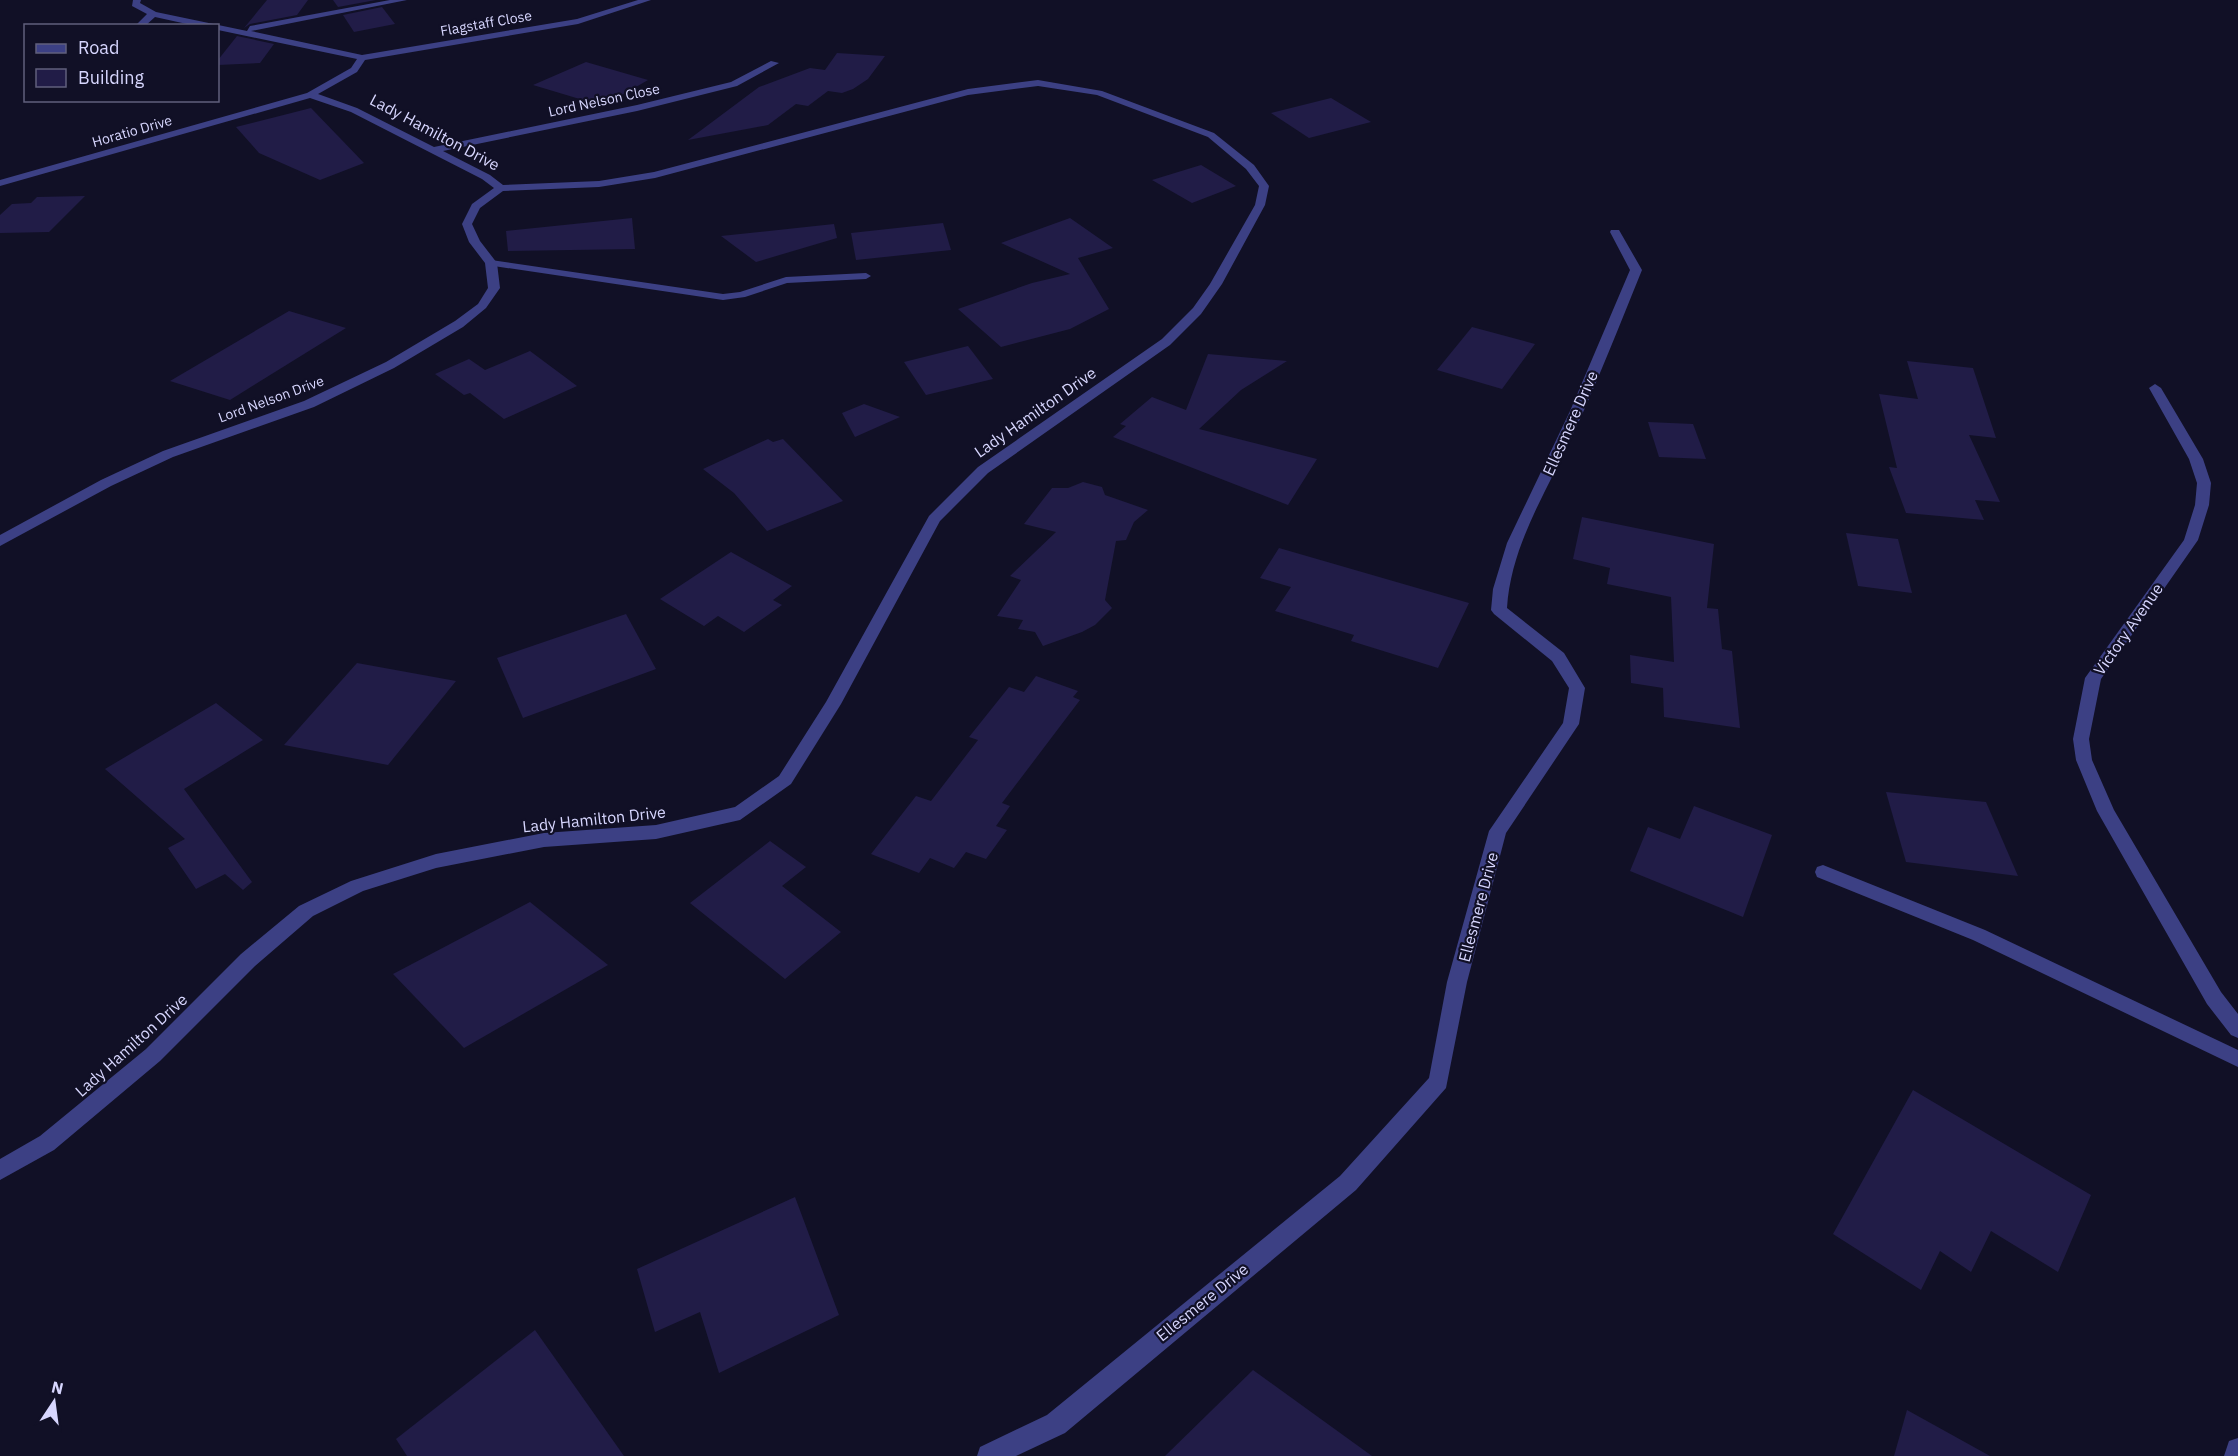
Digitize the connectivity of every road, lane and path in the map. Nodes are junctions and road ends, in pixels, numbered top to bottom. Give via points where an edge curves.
1 (137, 0) edge
2 (403, 0) edge
3 (647, 0) edge
4 (153, 14) junction
5 (141, 24) edge
6 (201, 24) edge
7 (219, 27) edge
8 (241, 31) junction
9 (362, 58) junction
10 (774, 63) dead end
11 (310, 94) junction
12 (434, 150) junction
13 (0, 183) edge
14 (501, 188) junction
15 (1615, 232) dead end
16 (491, 263) junction
17 (866, 276) dead end
18 (2155, 388) dead end
19 (0, 541) edge
20 (1823, 872) dead end
21 (2238, 1029) edge
22 (2238, 1059) edge
23 (0, 1170) edge
24 (2238, 1450) edge
25 (989, 1456) edge
26 (2236, 1456) edge

1 - 4 street via 135,4
2 - 8 street
3 - 9 street, Flagstaff Close via 578,21
4 - 5 street
4 - 6 street
7 - 8 street
8 - 9 street
9 - 11 street, Horatio Drive via 354,70
10 - 12 street, Lord Nelson Close via 734,84
11 - 12 street, Lady Hamilton Drive via 354,110
11 - 13 street, Horatio Drive
12 - 14 street, Lady Hamilton Drive
14 - 16 street via 476,206 467,224
14 - 23 street, Lady Hamilton Drive via 599,184 655,175 968,92 1038,83 1099,93 1210,135 1250,167 1264,186 1260,205 1197,311 1166,342 982,470 934,519 833,704 785,780 741,813 656,832 544,840 436,861 357,886 306,911 248,960 153,1055 47,1143
15 - 25 street, Ellesmere Drive via 1636,270 1568,433 1518,534 1498,596 1499,610 1558,657 1577,688 1571,724 1498,831 1457,982 1439,1082 1348,1183 1056,1424
16 - 17 lane via 723,297 741,295 786,279
16 - 19 street, Lord Nelson Drive via 494,288 482,306 390,365 309,404 168,454
18 - 21 street, Victory Avenue via 2196,459 2204,483 2202,505 2191,540 2093,678 2080,739 2084,760 2106,811 2214,998
20 - 22 lane via 1979,935
24 - 26 street

